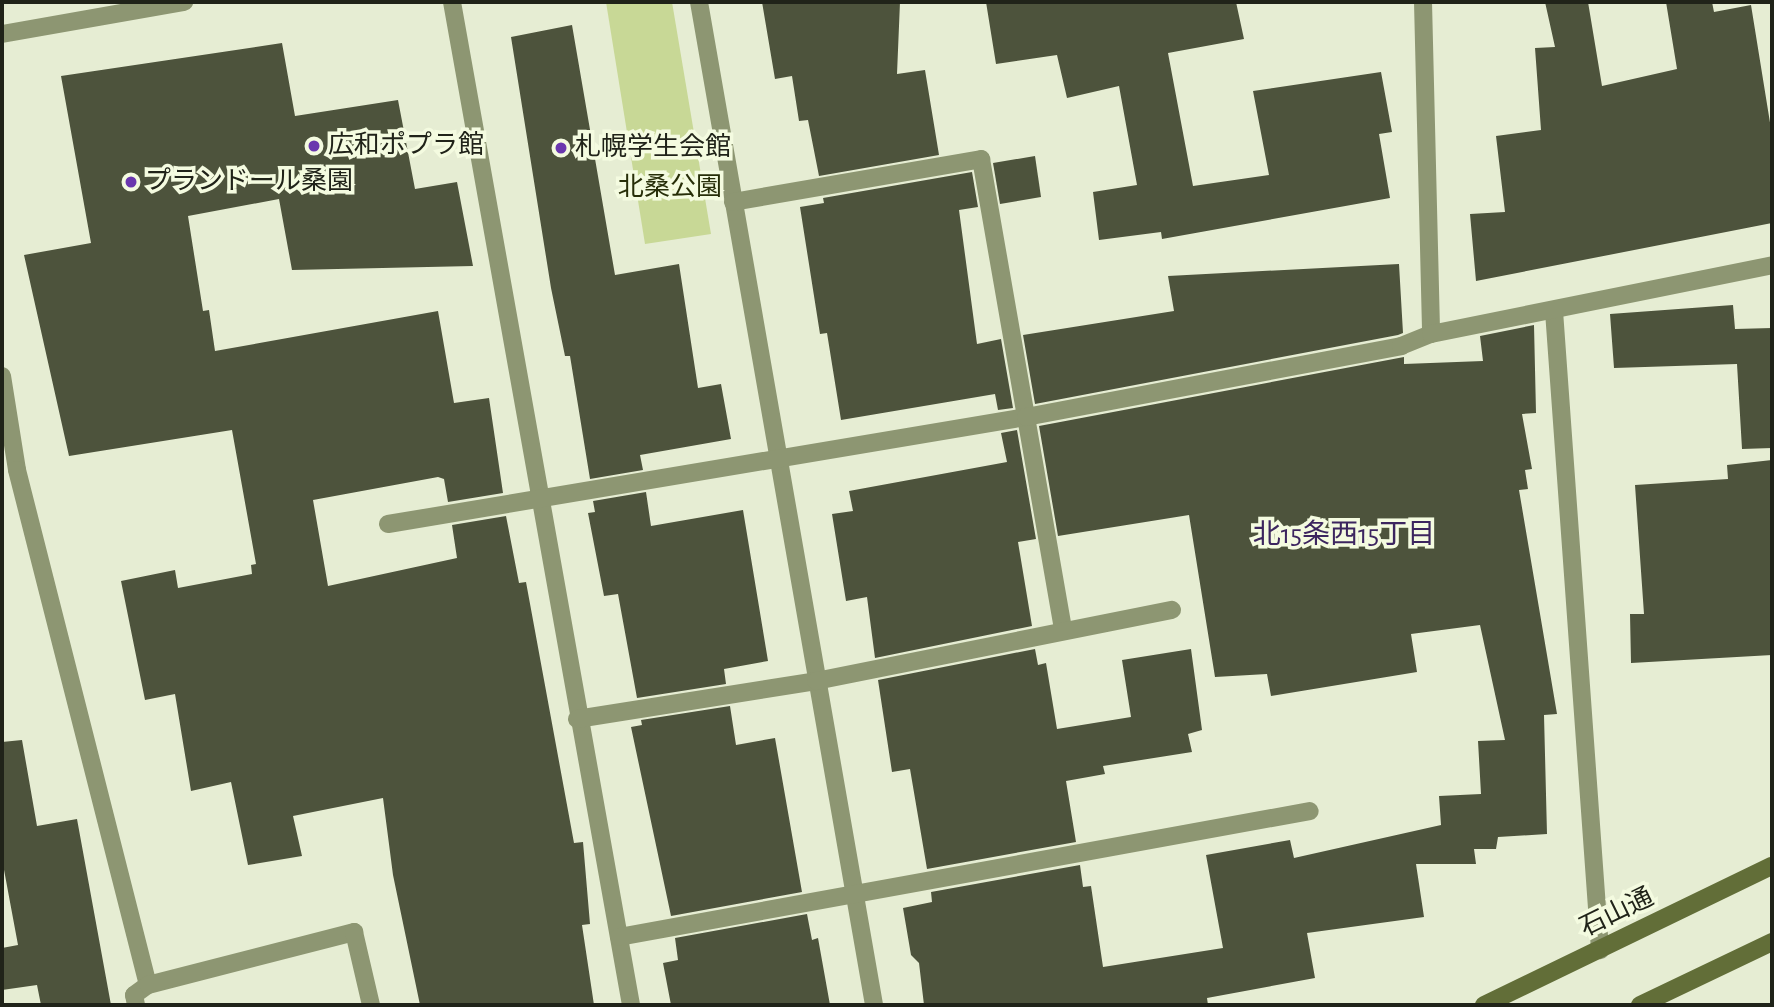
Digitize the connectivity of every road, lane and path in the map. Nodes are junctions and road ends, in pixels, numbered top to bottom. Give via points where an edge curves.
1 (184, 2) edge
2 (452, 2) edge
3 (699, 2) edge
4 (1423, 2) edge
5 (2, 34) edge
6 (733, 202) junction
7 (1772, 265) edge
8 (1554, 311) junction
9 (1431, 334) junction
10 (2, 376) edge
11 (1026, 416) junction
12 (778, 458) junction
13 (540, 498) junction
14 (388, 524) dead end
15 (1172, 610) dead end
16 (1063, 629) junction
17 (816, 681) junction
18 (577, 719) junction
19 (1310, 811) dead end
20 (1772, 866) edge
21 (853, 897) junction
22 (619, 937) junction
23 (1772, 942) edge
24 (1600, 950) junction
25 (148, 985) junction
26 (136, 1005) edge
27 (371, 1005) edge
28 (631, 1005) edge
29 (874, 1005) edge
30 (1484, 1005) edge
31 (1640, 1005) edge

1 - 5 street
2 - 13 street
3 - 6 street
4 - 9 street
6 - 11 street via 981,159
6 - 12 street
7 - 8 street
8 - 9 street
8 - 24 street
9 - 11 street via 1401,346
10 - 25 street via 17,470
11 - 12 street
11 - 16 street
12 - 13 street
12 - 17 street
13 - 14 street
13 - 18 street
15 - 16 street
16 - 17 street
17 - 18 street
17 - 21 street
18 - 22 street
19 - 21 street
20 - 24 main road, 石山通
21 - 22 street
21 - 29 street
22 - 28 street
23 - 31 main road
24 - 30 main road, 石山通
25 - 26 street via 134,995
25 - 27 street via 354,932

